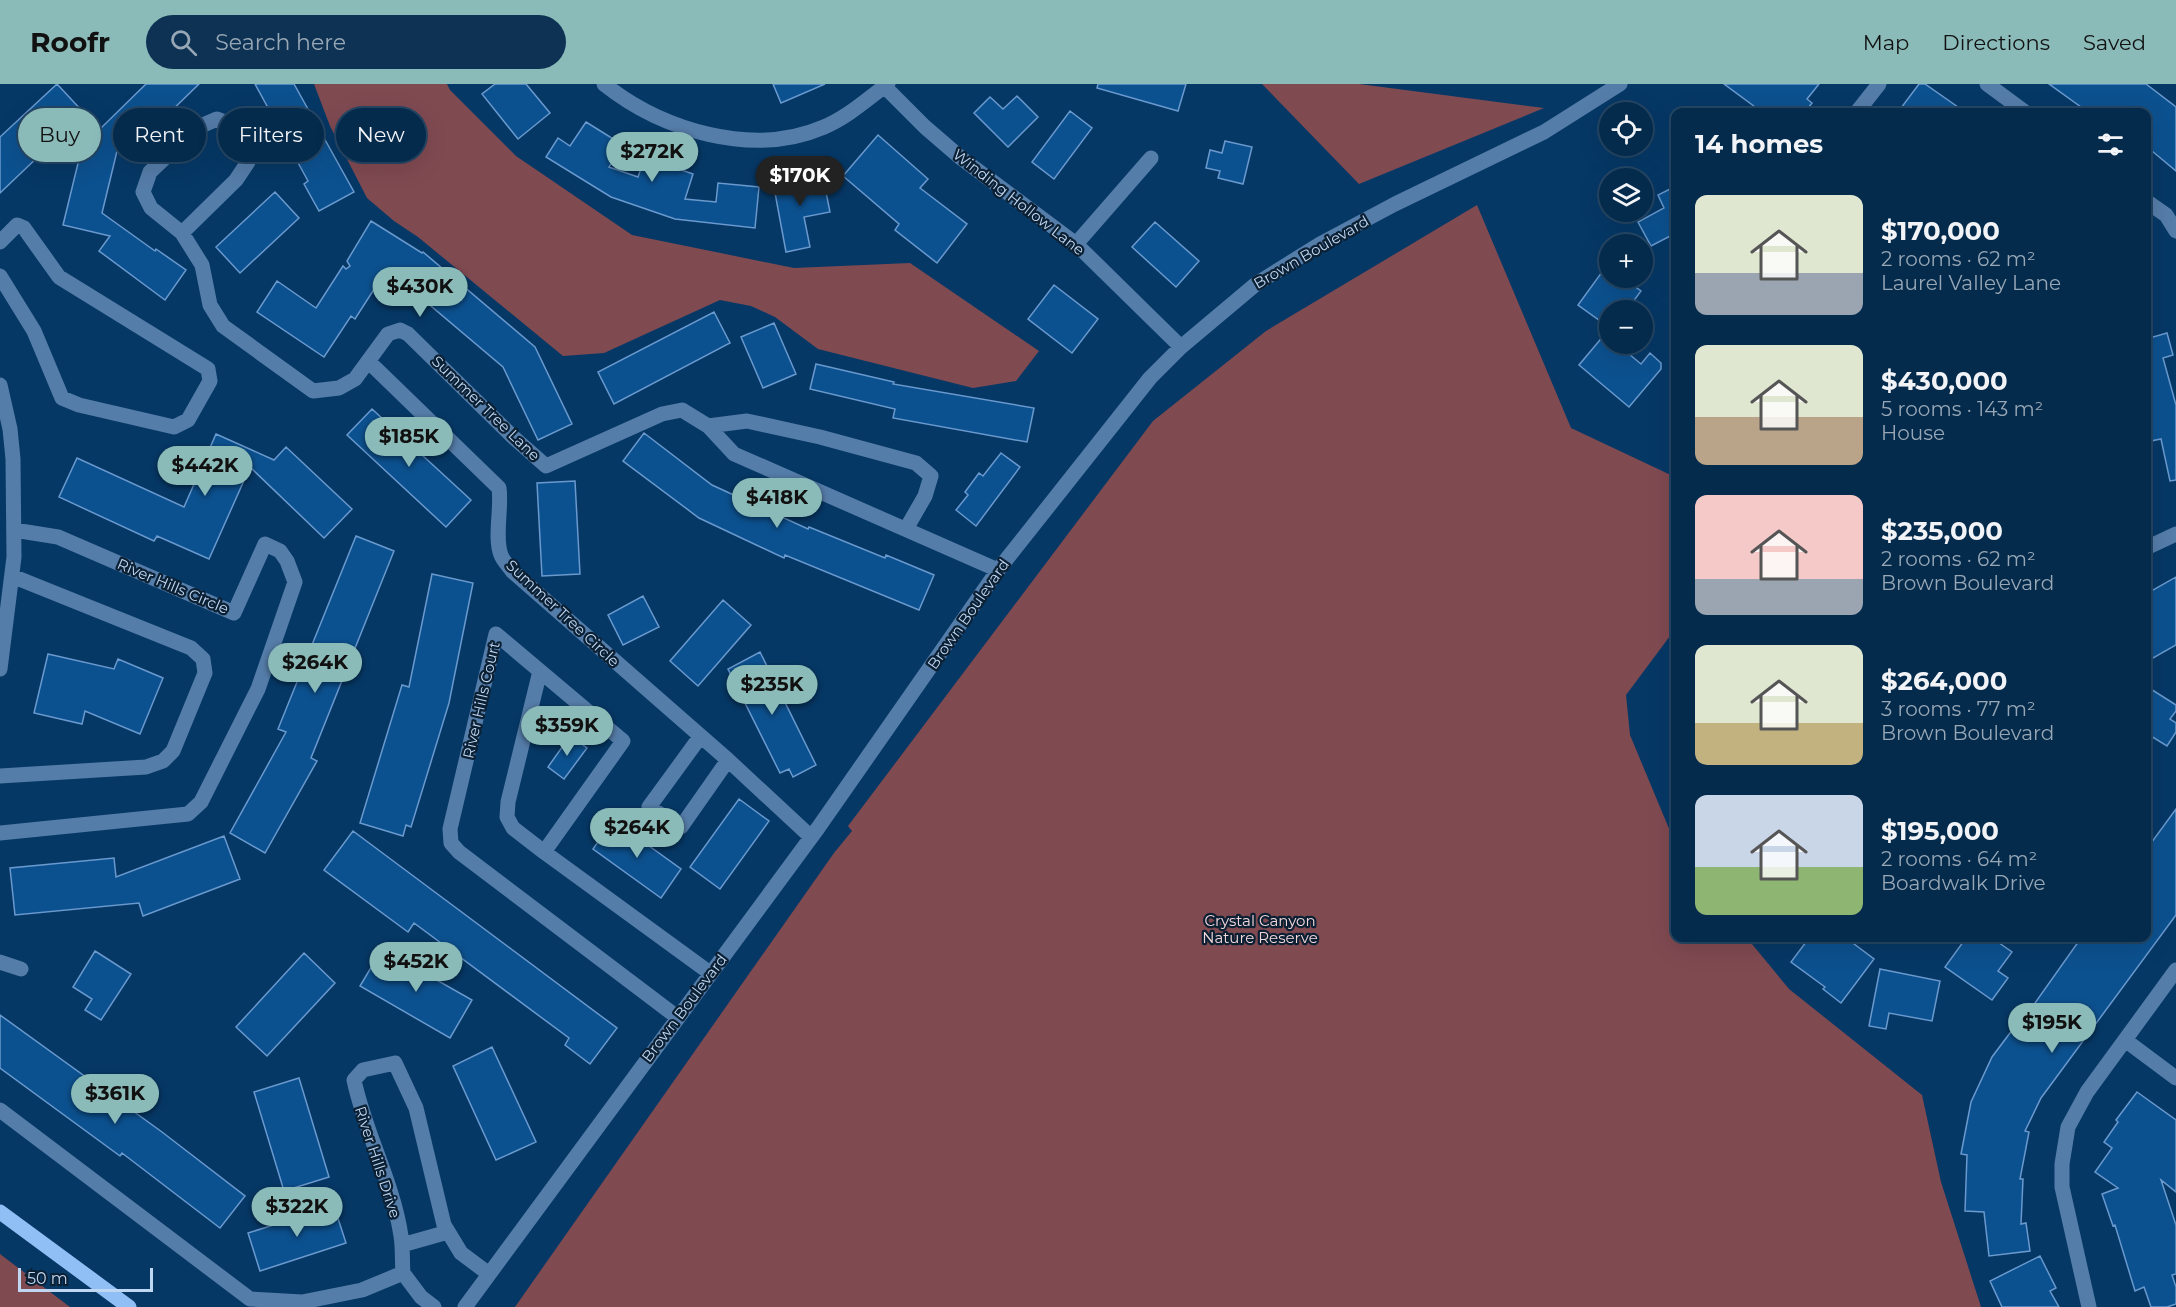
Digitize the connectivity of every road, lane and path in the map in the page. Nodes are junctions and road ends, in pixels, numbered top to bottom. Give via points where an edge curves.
1 (604, 84) edge
2 (1620, 84) edge
3 (1879, 84) edge
4 (1987, 84) edge
5 (885, 85) edge
6 (1860, 108) edge
7 (2020, 108) edge
8 (1151, 158) dead end
9 (2151, 204) edge
10 (2176, 231) edge
11 (182, 232) junction
12 (0, 242) edge
13 (1076, 244) junction
14 (0, 276) edge
15 (1181, 346) junction
16 (368, 362) junction
17 (0, 385) edge
18 (708, 426) junction
19 (906, 529) junction
20 (14, 530) junction
21 (2176, 534) edge
22 (2151, 546) edge
23 (998, 570) junction
24 (12, 576) junction
25 (0, 669) edge
26 (540, 671) junction
27 (700, 737) junction
28 (729, 760) junction
29 (0, 776) edge
30 (0, 833) edge
31 (811, 837) junction
32 (544, 852) junction
33 (0, 962) edge
34 (21, 969) dead end
35 (2176, 970) edge
36 (710, 973) junction
37 (677, 1017) junction
38 (2125, 1040) junction
39 (2176, 1078) edge
40 (0, 1110) edge
41 (0, 1212) edge
42 (448, 1232) junction
43 (402, 1245) junction
44 (403, 1273) junction
45 (489, 1274) junction
46 (129, 1307) edge
47 (434, 1307) edge
48 (465, 1307) edge
49 (2089, 1307) edge

1 - 5 street via 635,105 691,131 766,141 823,128
2 - 15 street, Brown Boulevard via 1544,132 1320,244 1256,284
3 - 6 street
4 - 7 street
5 - 13 street, Winding Hollow Lane via 961,158
8 - 13 street
9 - 10 street via 2166,214
11 - 11 street, Summer Tree Lane via 236,180 248,162 246,144 233,125 217,119 196,128 150,171 143,192 147,200
11 - 16 street, Summer Tree Lane via 202,265 210,305 223,326 313,391 339,388 355,379
12 - 14 street via 17,225 24,228 59,276 208,369 210,381 188,420 174,427 62,398 34,331
13 - 15 street, Winding Hollow Lane
15 - 23 street, Brown Boulevard via 1121,413
16 - 18 street, Summer Tree Lane via 388,334 400,330 408,334 546,466 662,414 682,410
16 - 27 street, Summer Tree Circle via 499,488 501,555 512,571
17 - 20 street via 13,459
18 - 19 street, Summer Tree Lane via 734,454
18 - 19 street via 747,421 916,463 931,476 925,496
19 - 23 street, Summer Tree Lane
20 - 24 street
20 - 30 street, River Hills Circle via 58,537 234,613 265,544 280,551 295,582 258,689 201,802 188,814
21 - 22 street
23 - 31 street, Brown Boulevard
24 - 25 street
24 - 29 street via 191,648 203,659 205,673 173,751 163,761 146,768
26 - 32 street via 507,817 513,828
26 - 32 street, River Hills Court via 623,741
26 - 37 street, River Hills Court via 496,634 450,829 451,843
27 - 28 street, Summer Tree Circle
27 - 28 street via 649,807 681,827
28 - 31 street, Summer Tree Circle
31 - 36 street, Brown Boulevard
32 - 36 street
33 - 34 street
35 - 38 street
36 - 37 street, Brown Boulevard
37 - 45 street, Brown Boulevard
38 - 39 street
38 - 49 street via 2087,1092 2068,1127 2062,1164 2062,1187
40 - 44 street via 250,1299 302,1302 362,1290
41 - 46 main road
42 - 43 street
42 - 43 street, River Hills Drive via 416,1108 395,1063 363,1070 354,1080 360,1108 386,1180
42 - 45 street, River Hills Drive via 461,1253
43 - 44 street, River Hills Drive
44 - 47 street
45 - 48 street, Brown Boulevard

